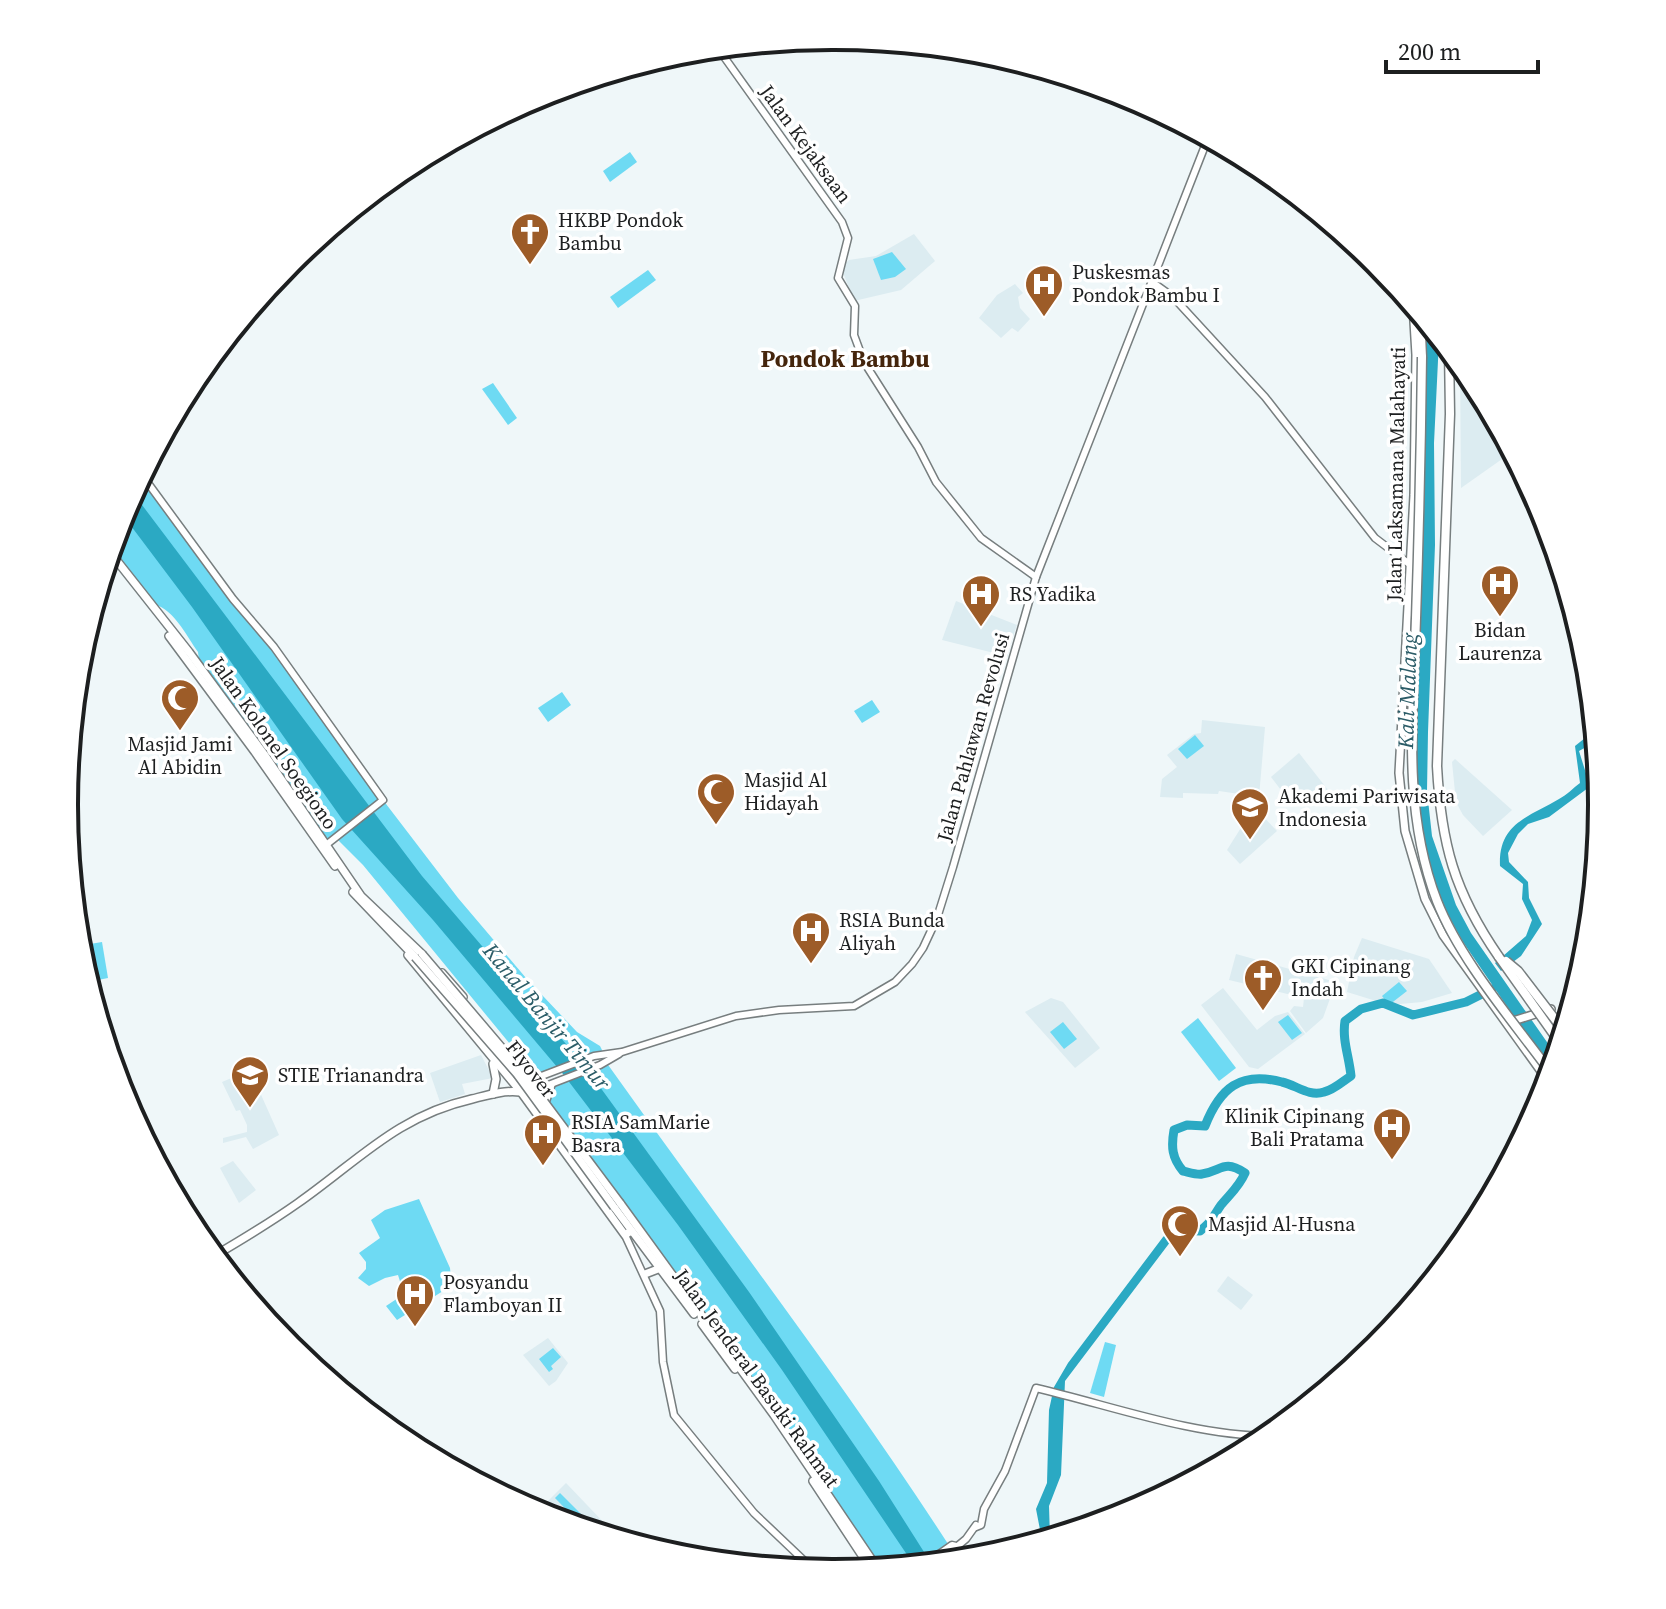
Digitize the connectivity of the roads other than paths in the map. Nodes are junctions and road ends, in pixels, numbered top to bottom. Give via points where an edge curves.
1 (725, 58) edge
2 (1204, 148) edge
3 (1152, 282) junction
4 (1414, 323) edge
5 (1422, 333) edge
6 (1449, 370) edge
7 (150, 485) edge
8 (118, 565) edge
9 (118, 566) edge
10 (1412, 566) junction
11 (1036, 577) junction
12 (326, 845) junction
13 (398, 940) junction
14 (418, 953) junction
15 (1499, 957) junction
16 (1486, 996) junction
17 (1556, 1018) edge
18 (1556, 1018) edge
19 (1511, 1022) junction
20 (1552, 1032) edge
21 (622, 1052) junction
22 (509, 1053) junction
23 (490, 1056) junction
24 (1532, 1058) junction
25 (1542, 1060) edge
26 (1539, 1068) edge
27 (552, 1084) junction
28 (520, 1086) junction
29 (538, 1089) junction
30 (492, 1094) junction
31 (546, 1100) junction
32 (528, 1104) junction
33 (558, 1116) junction
34 (558, 1144) junction
35 (617, 1205) joint
36 (630, 1230) junction
37 (224, 1250) edge
38 (658, 1269) junction
39 (645, 1274) junction
40 (1247, 1435) edge
41 (951, 1550) edge
42 (870, 1557) edge
43 (801, 1558) edge
44 (863, 1558) edge

1 - 11 street, Jalan Kejaksaan via 842,222 847,243 838,278 855,306 854,335 867,369 940,488 990,546
2 - 3 street, Jalan Pahlawan Revolusi
3 - 10 street via 1173,297 1265,397 1375,538
3 - 11 street, Jalan Pahlawan Revolusi
4 - 10 main road, Jalan Laksamana Malahayati
5 - 25 highway, bridge via 1412,748 1418,833 1448,925
6 - 15 highway via 1440,813 1449,860
7 - 12 street via 383,800
8 - 12 main road, Jalan Kolonel Soegiono via 202,670
9 - 13 main road, Jalan Kolonel Soegiono via 358,900
10 - 16 main road, Jalan Laksamana Malahayati, bridge via 1399,773 1403,823 1430,912
11 - 21 street, Jalan Pahlawan Revolusi via 937,918 912,964 895,982 854,1006 736,1016
12 - 14 main road, Jalan Kolonel Soegiono via 361,896
13 - 14 main road, Jalan Kolonel Soegiono
13 - 23 main road, Jalan Kolonel Soegiono
14 - 22 main road, Jalan Kolonel Soegiono via 449,981
14 - 35 main road, Flyover, bridge via 519,1068
15 - 17 highway, bridge via 1518,971
15 - 20 highway, bridge
16 - 19 main road
16 - 24 main road, Jalan Laksamana Malahayati
18 - 19 main road, bridge via 1548,1008
19 - 24 main road
21 - 27 street, Jalan Pahlawan Revolusi
21 - 28 street, Jalan Pahlawan Revolusi via 594,1056
22 - 23 main road via 504,1063
22 - 28 main road, Jalan Kolonel Soegiono
23 - 28 main road, Jalan Kolonel Soegiono
23 - 30 main road via 496,1079
24 - 26 main road, Jalan Laksamana Malahayati
27 - 29 street, Jalan Pahlawan Revolusi
27 - 31 main road
28 - 29 main road, Jalan Pahlawan Revolusi
28 - 29 main road, Jalan Kolonel Soegiono
28 - 30 main road, Jalan Pahlawan Revolusi
28 - 32 main road, Jalan Jenderal Basuki Rahmat
29 - 31 main road, Jalan Jenderal Basuki Rahmat
30 - 32 main road
30 - 37 main road, Jalan Pahlawan Revolusi via 432,1110 395,1129 298,1203
31 - 33 main road, Jalan Jenderal Basuki Rahmat
32 - 34 main road, Jalan Jenderal Basuki Rahmat
33 - 34 main road via 545,1119
33 - 36 main road, Jalan Jenderal Basuki Rahmat via 627,1209
34 - 36 main road, Jalan Jenderal Basuki Rahmat
35 - 36 main road, Jalan Jenderal Basuki Rahmat
36 - 38 main road, Jalan Jenderal Basuki Rahmat
36 - 39 street
36 - 42 main road, Jalan Jenderal Basuki Rahmat via 774,1415
38 - 39 main road
38 - 44 main road, Jalan Jenderal Basuki Rahmat via 750,1388
39 - 43 street via 660,1311 674,1415 754,1513
40 - 41 street via 1158,1420 1036,1388 979,1525

